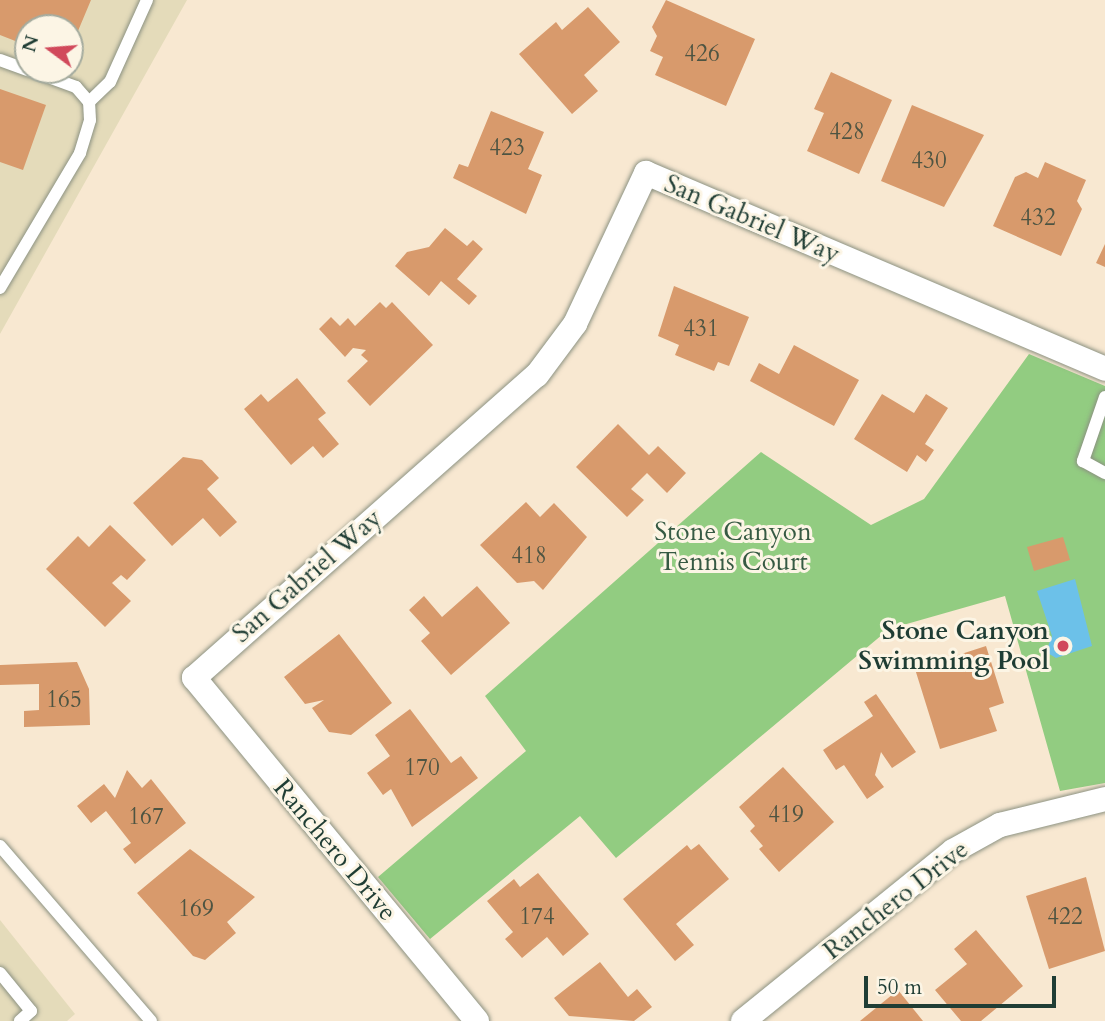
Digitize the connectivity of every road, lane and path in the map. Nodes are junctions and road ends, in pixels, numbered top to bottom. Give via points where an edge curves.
1 (147, 0) edge
2 (68, 84) edge
3 (89, 102) junction
4 (0, 288) edge
5 (1105, 369) edge
6 (1105, 397) edge
7 (1105, 473) edge
8 (194, 678) joint
9 (1105, 799) edge
10 (0, 846) edge
11 (0, 974) edge
12 (20, 1021) edge
13 (151, 1021) edge
14 (477, 1021) edge
15 (743, 1021) edge

1 - 3 lane via 110,82
2 - 3 lane
3 - 4 lane via 80,153
5 - 8 street, San Gabriel Way via 646,173 575,324 537,375
6 - 7 lane via 1083,461
8 - 14 street, Ranchero Drive
9 - 15 street, Ranchero Drive via 1058,805 1000,825 953,851
10 - 13 lane
11 - 12 lane via 31,1011

